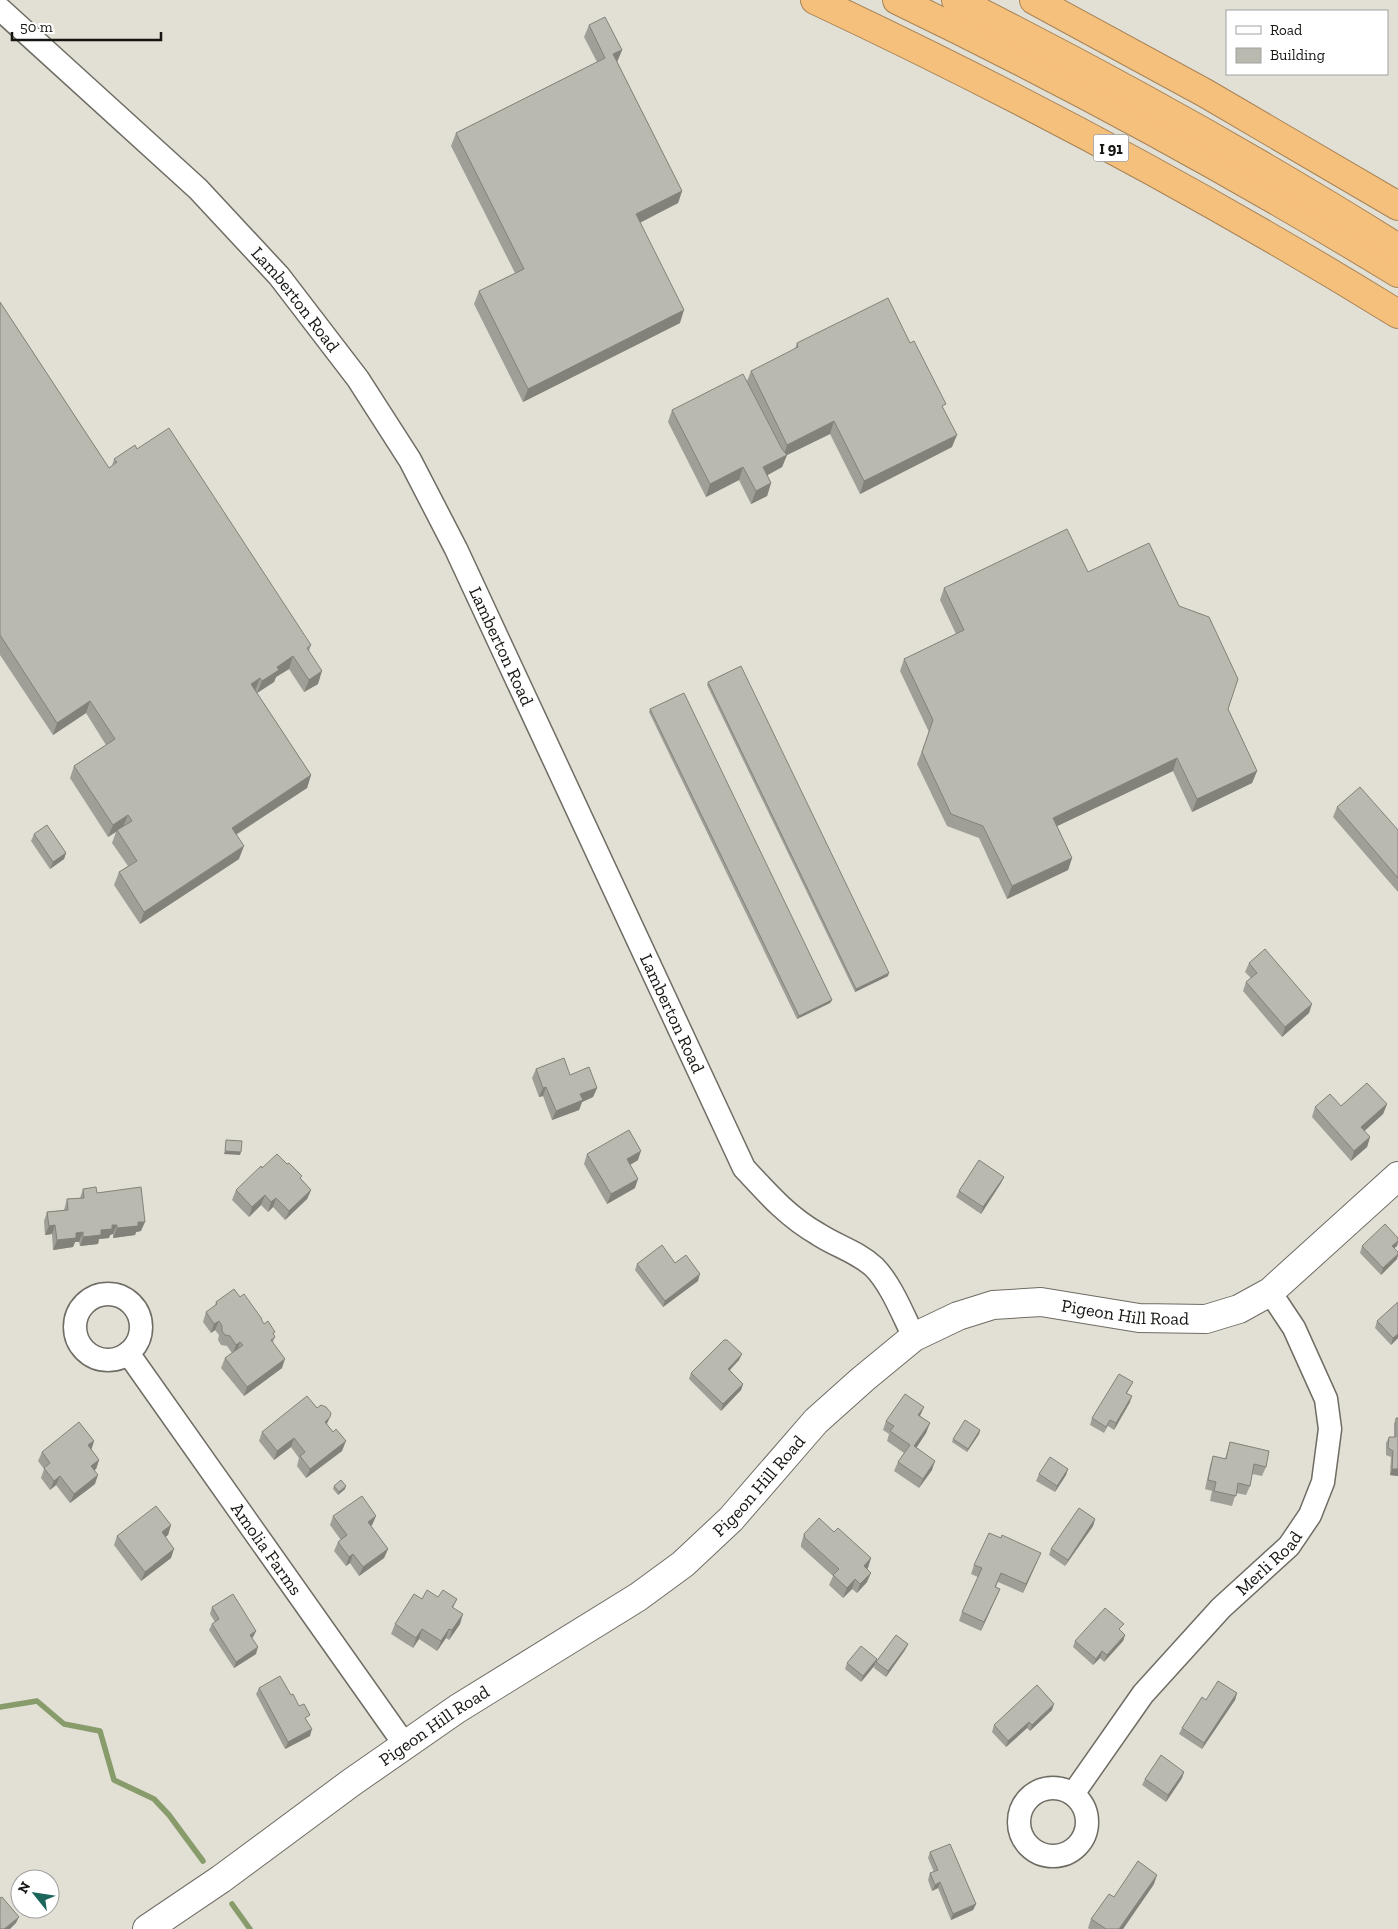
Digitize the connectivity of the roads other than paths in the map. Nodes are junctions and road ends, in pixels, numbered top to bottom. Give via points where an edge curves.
1 (815, 0) edge
2 (898, 0) edge
3 (956, 0) edge
4 (1034, 0) edge
5 (0, 9) edge
6 (1398, 206) edge
7 (1398, 248) edge
8 (1398, 274) edge
9 (1398, 314) edge
10 (1398, 1176) edge
11 (1270, 1292) junction
12 (914, 1337) junction
13 (128, 1353) dead end
14 (405, 1745) junction
15 (1073, 1794) dead end
16 (147, 1929) edge

1 - 9 highway, I 91 via 1112,148 1261,231
2 - 8 highway via 1036,69 1209,162
3 - 7 highway via 1169,112
4 - 6 highway via 1238,111
5 - 12 street, Lamberton Road via 198,189 279,276 358,380 410,460 456,549 744,1168 778,1206 817,1234 873,1266
10 - 11 street, Pigeon Hill Road
11 - 12 street, Pigeon Hill Road via 1239,1309 1206,1319 1139,1318 1041,1302 993,1305 958,1316
11 - 15 street, Merli Road via 1294,1328 1326,1399 1330,1429 1324,1482 1310,1515 1289,1546 1221,1608 1143,1694
12 - 14 street, Pigeon Hill Road via 816,1421 731,1519 683,1564
13 - 14 street, Amolia Farms
14 - 16 street, Pigeon Hill Road

